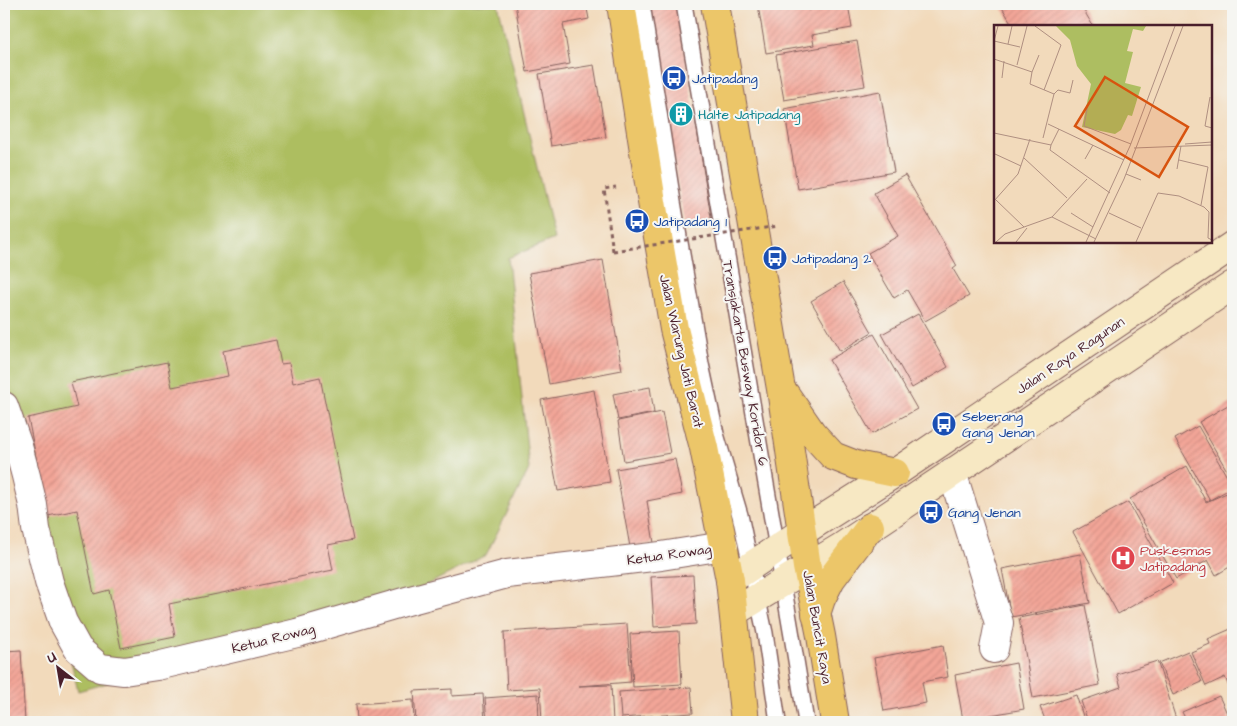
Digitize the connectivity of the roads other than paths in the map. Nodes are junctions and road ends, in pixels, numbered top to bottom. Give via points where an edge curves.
1 (621, 4) edge
2 (642, 4) edge
3 (684, 4) edge
4 (714, 4) edge
5 (1233, 245) edge
6 (1233, 285) edge
7 (781, 389) junction
8 (4, 406) edge
9 (895, 472) junction
10 (952, 472) junction
11 (870, 527) junction
12 (802, 532) junction
13 (724, 546) junction
14 (777, 548) junction
15 (807, 567) junction
16 (741, 573) junction
17 (783, 582) junction
18 (758, 598) junction
19 (734, 612) junction
20 (816, 614) junction
21 (994, 649) dead end
22 (745, 722) edge
23 (778, 722) edge
24 (806, 722) edge
25 (835, 722) edge

1 - 13 main road, Jalan Warung Jati Barat via 674,329 704,448
2 - 16 lane via 701,364 716,434 740,515
3 - 14 lane, Transjakarta Busway Koridor 6
4 - 7 main road
5 - 9 main road, Jalan Raya Ragunan
6 - 10 main road
7 - 9 main road via 833,456 856,465
7 - 12 main road
8 - 13 street, Ketua Rowag via 26,476 49,582 78,649 100,668 124,671 157,666 297,633 507,574
9 - 12 main road, Jalan Raya Ragunan
10 - 11 main road
10 - 21 street via 998,623
11 - 15 main road
11 - 20 main road via 831,579
12 - 14 main road, Jalan Raya Ragunan
12 - 15 main road, Jalan Buncit Raya
13 - 16 main road, Jalan Warung Jati Barat
14 - 16 main road, Jalan Raya Ragunan
14 - 17 lane, Transjakarta Busway Koridor 6
15 - 17 main road
15 - 20 main road, Jalan Buncit Raya
16 - 18 lane
16 - 19 main road
17 - 18 main road
17 - 24 lane, Transjakarta Busway Koridor 6
18 - 19 main road
18 - 23 lane
19 - 22 main road
20 - 25 main road, Jalan Buncit Raya

